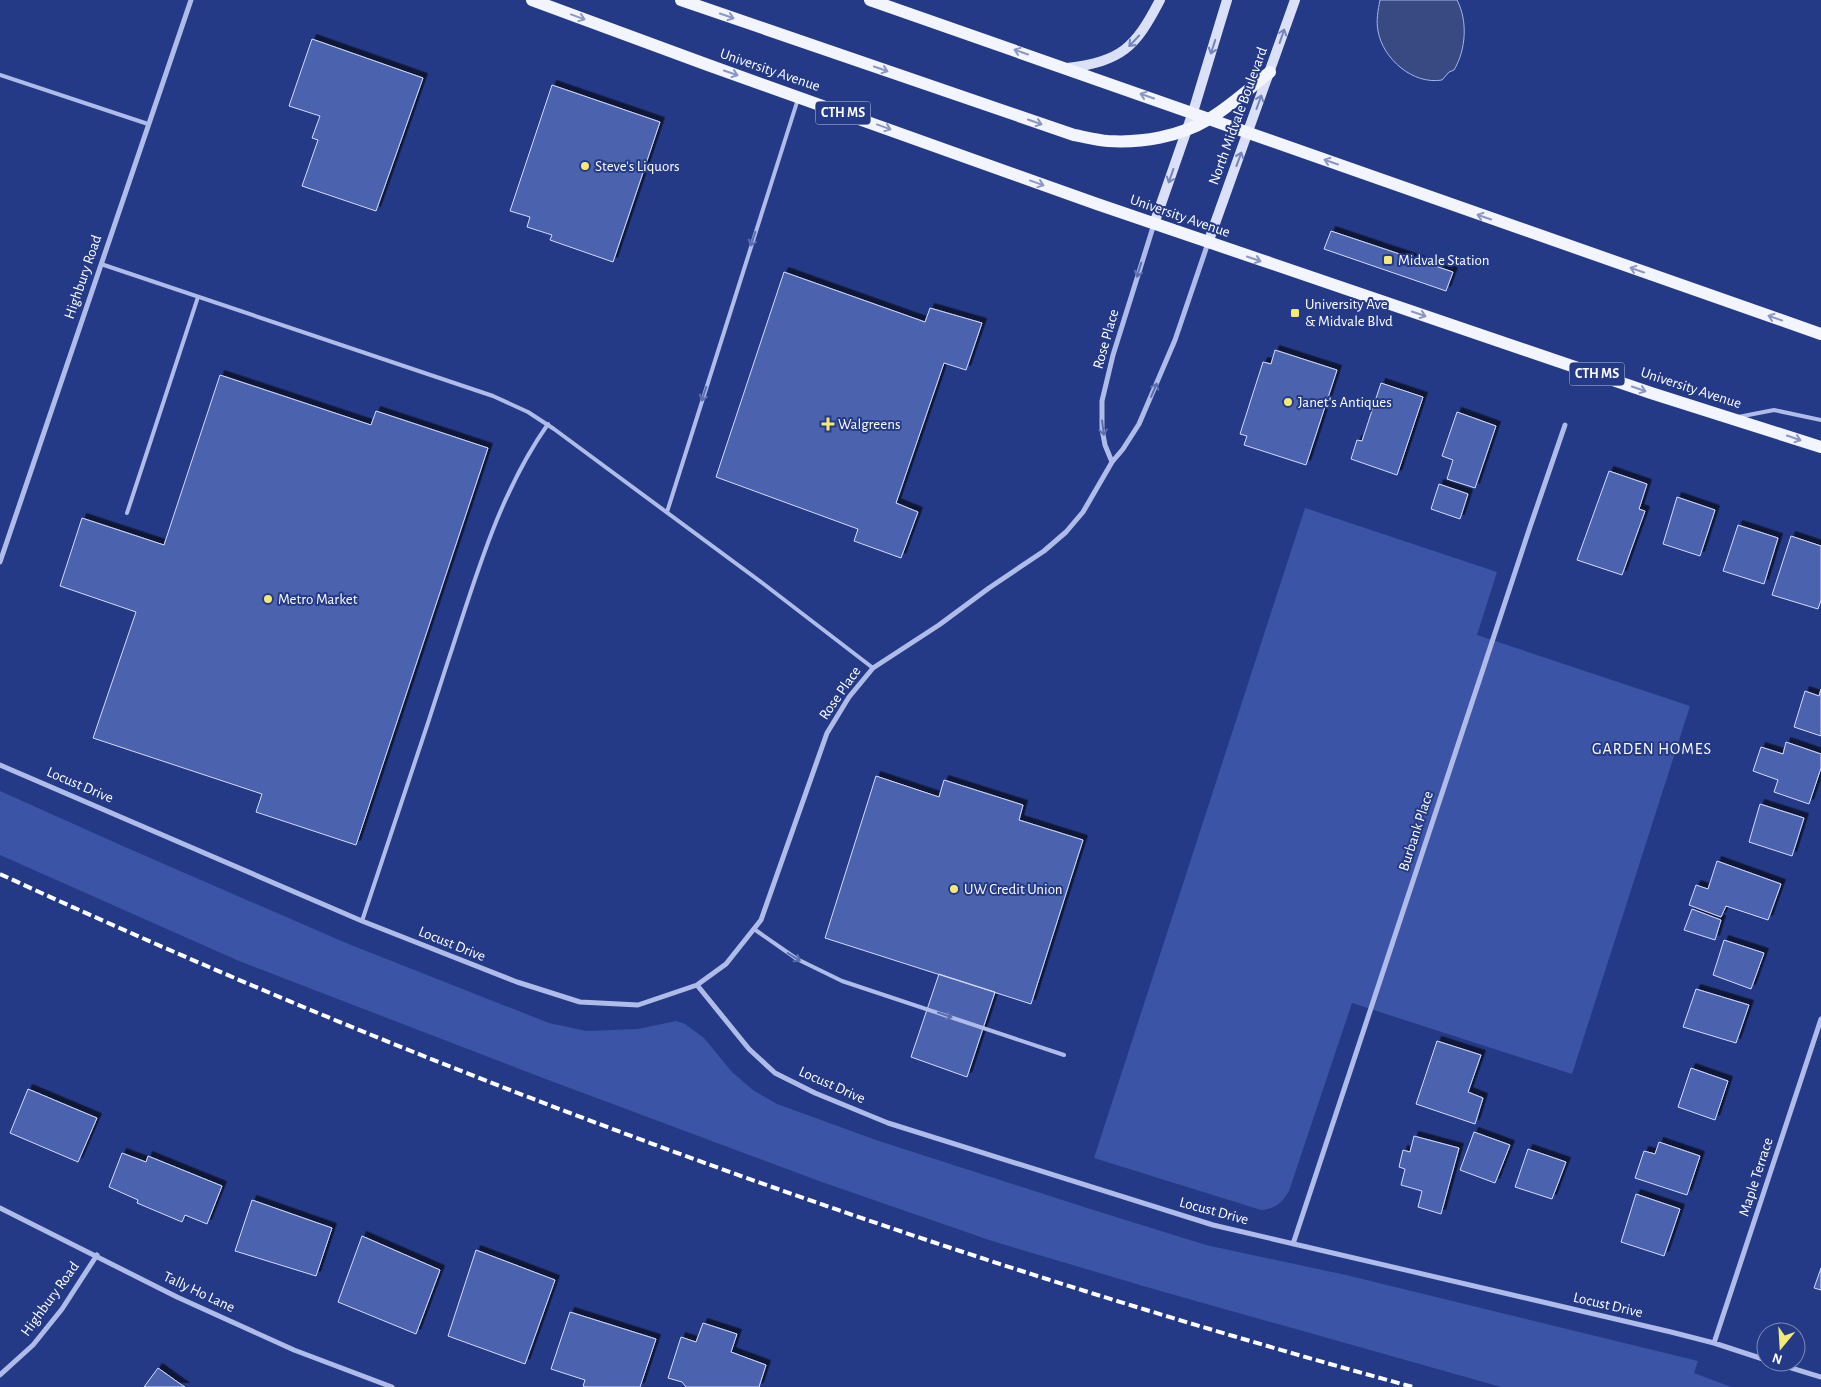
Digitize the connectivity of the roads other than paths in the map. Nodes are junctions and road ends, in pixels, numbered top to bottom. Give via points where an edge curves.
1 (191, 0) edge
2 (532, 0) edge
3 (681, 0) edge
4 (870, 0) edge
5 (1160, 0) edge
6 (1227, 0) edge
7 (1295, 0) edge
8 (1067, 68) junction
9 (1270, 72) junction
10 (0, 75) edge
11 (798, 97) junction
12 (1193, 112) junction
13 (1210, 119) junction
14 (148, 124) junction
15 (1187, 130) junction
16 (1248, 132) junction
17 (1154, 224) junction
18 (1208, 243) junction
19 (101, 264) junction
20 (198, 297) junction
21 (1821, 334) edge
22 (1731, 418) junction
23 (1821, 420) edge
24 (548, 424) junction
25 (1565, 426) dead end
26 (1821, 448) edge
27 (1112, 462) junction
28 (667, 512) junction
29 (127, 513) dead end
30 (0, 562) edge
31 (873, 668) junction
32 (0, 764) edge
33 (362, 921) junction
34 (754, 928) junction
35 (697, 985) junction
36 (1821, 1020) edge
37 (1064, 1055) dead end
38 (0, 1208) edge
39 (1293, 1244) junction
40 (97, 1255) junction
41 (1714, 1343) junction
42 (1756, 1357) edge
43 (1805, 1372) edge
44 (0, 1375) edge
45 (1821, 1377) edge
46 (392, 1387) edge

1 - 14 street, Highbury Road
2 -> 11 main road, University Avenue / CTH MS
3 -> 15 main road via 1074,135 1107,141 1136,141
8 -> 4 main road
5 -> 8 main road via 1144,30 1130,46 1109,59
6 -> 12 main road
9 -> 7 main road, North Midvale Boulevard
12 -> 8 main road
9 - 13 main road
16 -> 9 main road, North Midvale Boulevard
10 - 14 lane
11 -> 17 main road, University Avenue / CTH MS
11 -> 28 lane
12 - 13 main road
12 - 15 main road
13 - 15 main road
13 - 16 main road
14 - 19 street, Highbury Road
15 -> 17 main road
18 -> 16 main road, North Midvale Boulevard
21 -> 16 main road
17 - 18 main road, University Avenue / CTH MS
17 -> 27 street, Rose Place via 1102,401 1102,429
18 -> 22 main road, University Avenue / CTH MS
27 -> 18 street, Rose Place via 1133,435 1152,394 1175,340
19 - 20 lane
19 - 30 street, Highbury Road
20 - 24 lane via 493,396
20 - 29 lane
22 - 23 lane via 1774,410
22 -> 26 main road, University Avenue / CTH MS
24 - 28 lane
24 - 33 lane via 518,472 496,524
25 - 39 street, Burbank Place
27 - 31 street, Rose Place via 1083,512 1044,552
28 - 31 lane
31 - 34 street, Rose Place via 827,734 761,920
32 - 33 street, Locust Drive
33 - 35 street, Locust Drive via 517,982 580,1002 638,1004
34 - 35 street, Rose Place via 726,964
34 -> 37 lane via 797,959 842,981
35 - 39 street, Locust Drive via 749,1049 775,1073 815,1093 888,1123 1028,1168 1213,1225
36 - 41 street, Maple Terrace
38 - 40 street, Tally Ho Lane
39 - 41 street, Locust Drive
40 - 44 street, Highbury Road via 39,1338
40 - 46 street, Tally Ho Lane via 177,1297 294,1350
41 - 42 street, Locust Drive
43 - 45 street

